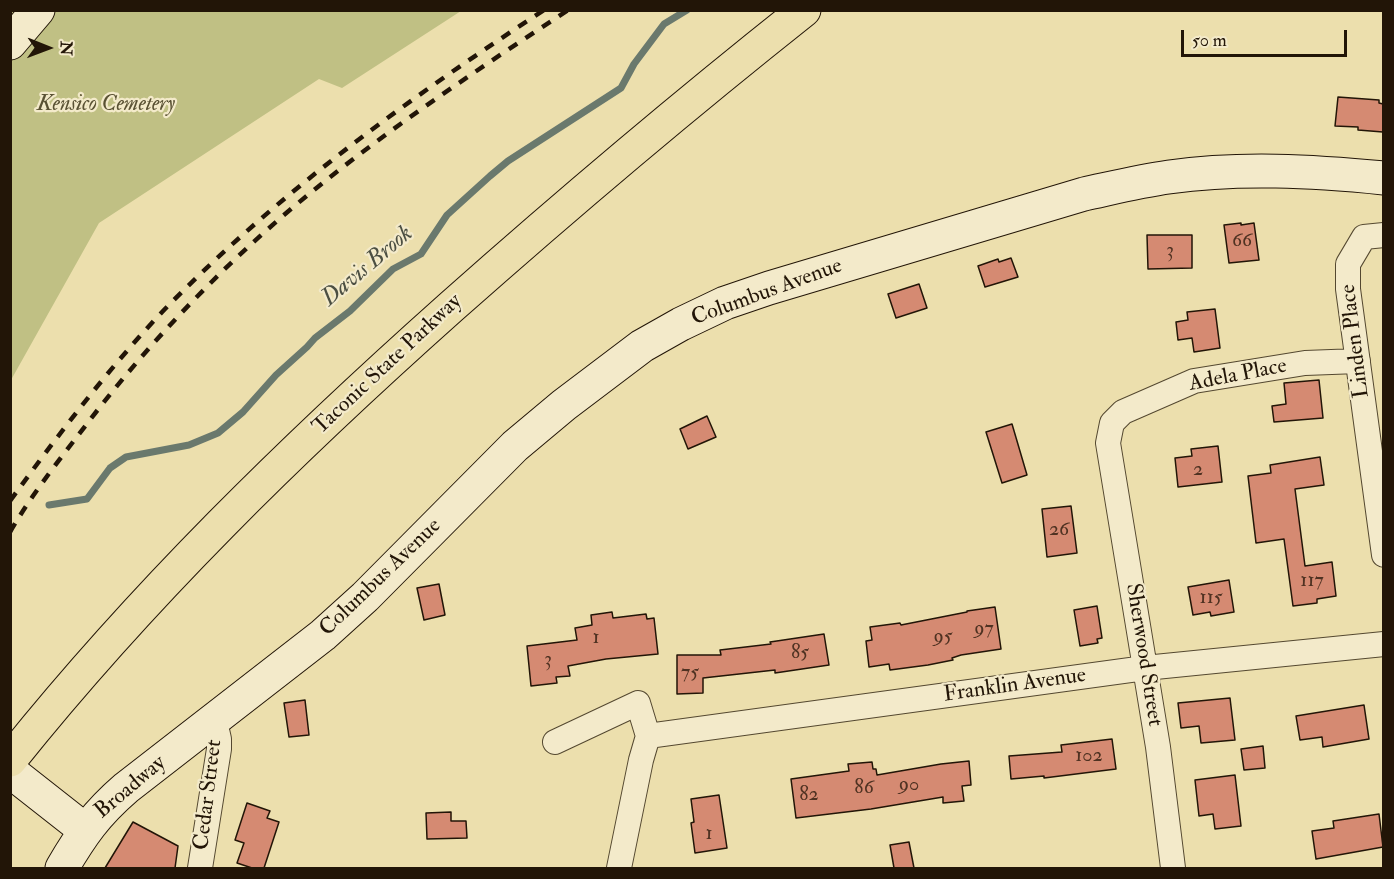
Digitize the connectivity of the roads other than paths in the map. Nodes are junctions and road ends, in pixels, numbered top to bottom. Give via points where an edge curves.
1 (38, 10) edge
2 (768, 10) edge
3 (804, 10) edge
4 (10, 43) edge
5 (1383, 178) edge
6 (1374, 236) edge
7 (1358, 361) junction
8 (1108, 442) joint
9 (1383, 555) edge
10 (1383, 644) edge
11 (1145, 668) junction
12 (214, 721) junction
13 (10, 725) edge
14 (648, 736) junction
15 (555, 742) dead end
16 (10, 760) edge
17 (10, 771) edge
18 (85, 830) junction
19 (62, 868) edge
20 (200, 868) edge
21 (619, 868) edge
22 (1173, 868) edge

1 - 4 street
2 - 13 highway, Taconic State Parkway via 541,199 294,422 124,595
3 - 16 highway, Taconic State Parkway via 608,170 365,384 194,552
5 - 12 street, Columbus Avenue via 1258,170 1125,184 725,303 642,346 564,405 515,446 365,597
6 - 7 street, Linden Place via 1348,264
7 - 8 street, Adela Place via 1305,363 1194,381 1123,412 1112,423
7 - 9 street, Linden Place
8 - 11 street, Sherwood Street
10 - 11 street, Franklin Avenue
11 - 14 street, Franklin Avenue
11 - 22 street, Sherwood Street
12 - 18 street, Broadway via 120,794
12 - 20 street, Cedar Street via 219,749
14 - 15 street via 638,703
14 - 21 street
17 - 18 street
18 - 19 street, Broadway

